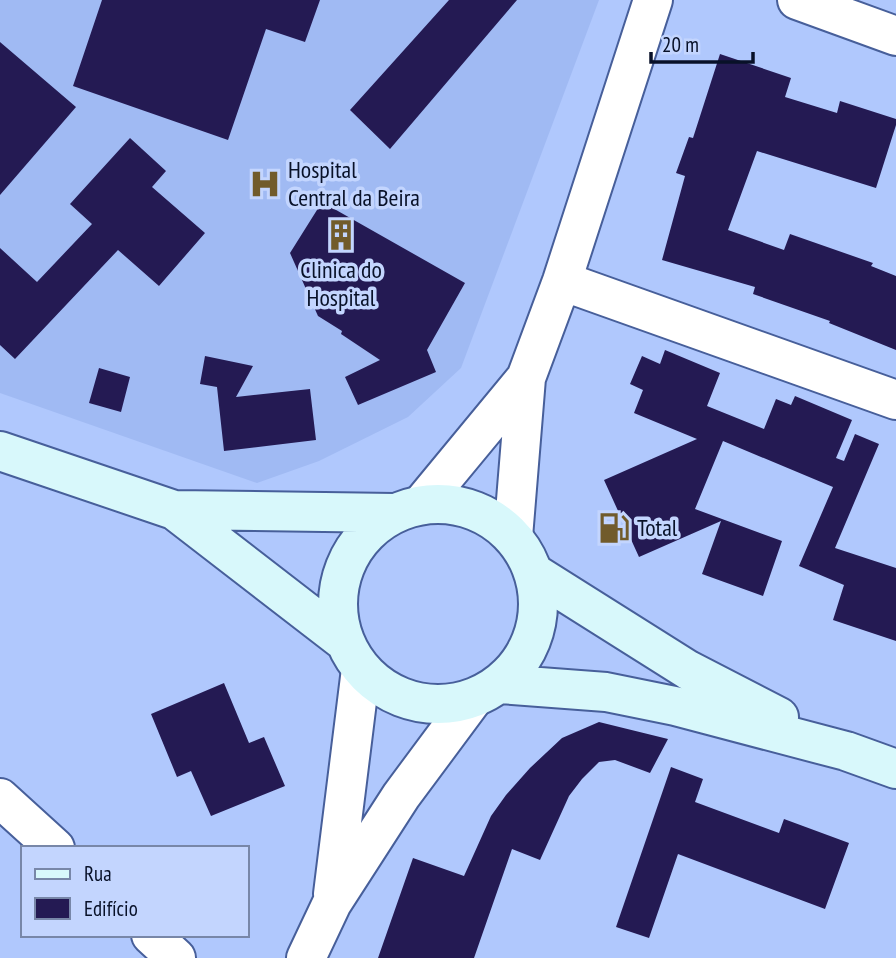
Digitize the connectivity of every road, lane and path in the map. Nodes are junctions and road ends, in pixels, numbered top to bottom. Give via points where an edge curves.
1 (653, 0) edge
2 (797, 0) edge
3 (896, 36) edge
4 (562, 281) junction
5 (526, 378) junction
6 (896, 400) edge
7 (0, 451) edge
8 (407, 509) junction
9 (174, 510) junction
10 (513, 537) junction
11 (534, 573) junction
12 (353, 656) junction
13 (486, 691) junction
14 (846, 751) junction
15 (896, 769) edge
16 (0, 798) edge
17 (53, 846) edge
18 (332, 903) junction
19 (153, 937) edge
20 (176, 958) edge
21 (306, 958) edge

1 - 4 street
2 - 3 street
4 - 5 street
4 - 6 street
5 - 8 street
5 - 10 street
7 - 9 street
8 - 9 street
8 - 10 street via 454,505 486,516
8 - 12 street via 368,530 350,554 339,582 338,613
9 - 12 street
10 - 11 street
11 - 13 street via 539,604 534,634 521,662
11 - 14 street via 688,670
12 - 13 street via 384,690 412,702 443,705
12 - 18 street
13 - 14 street via 606,692
13 - 18 street via 401,796
14 - 15 street
16 - 17 street
18 - 21 street
19 - 20 street

